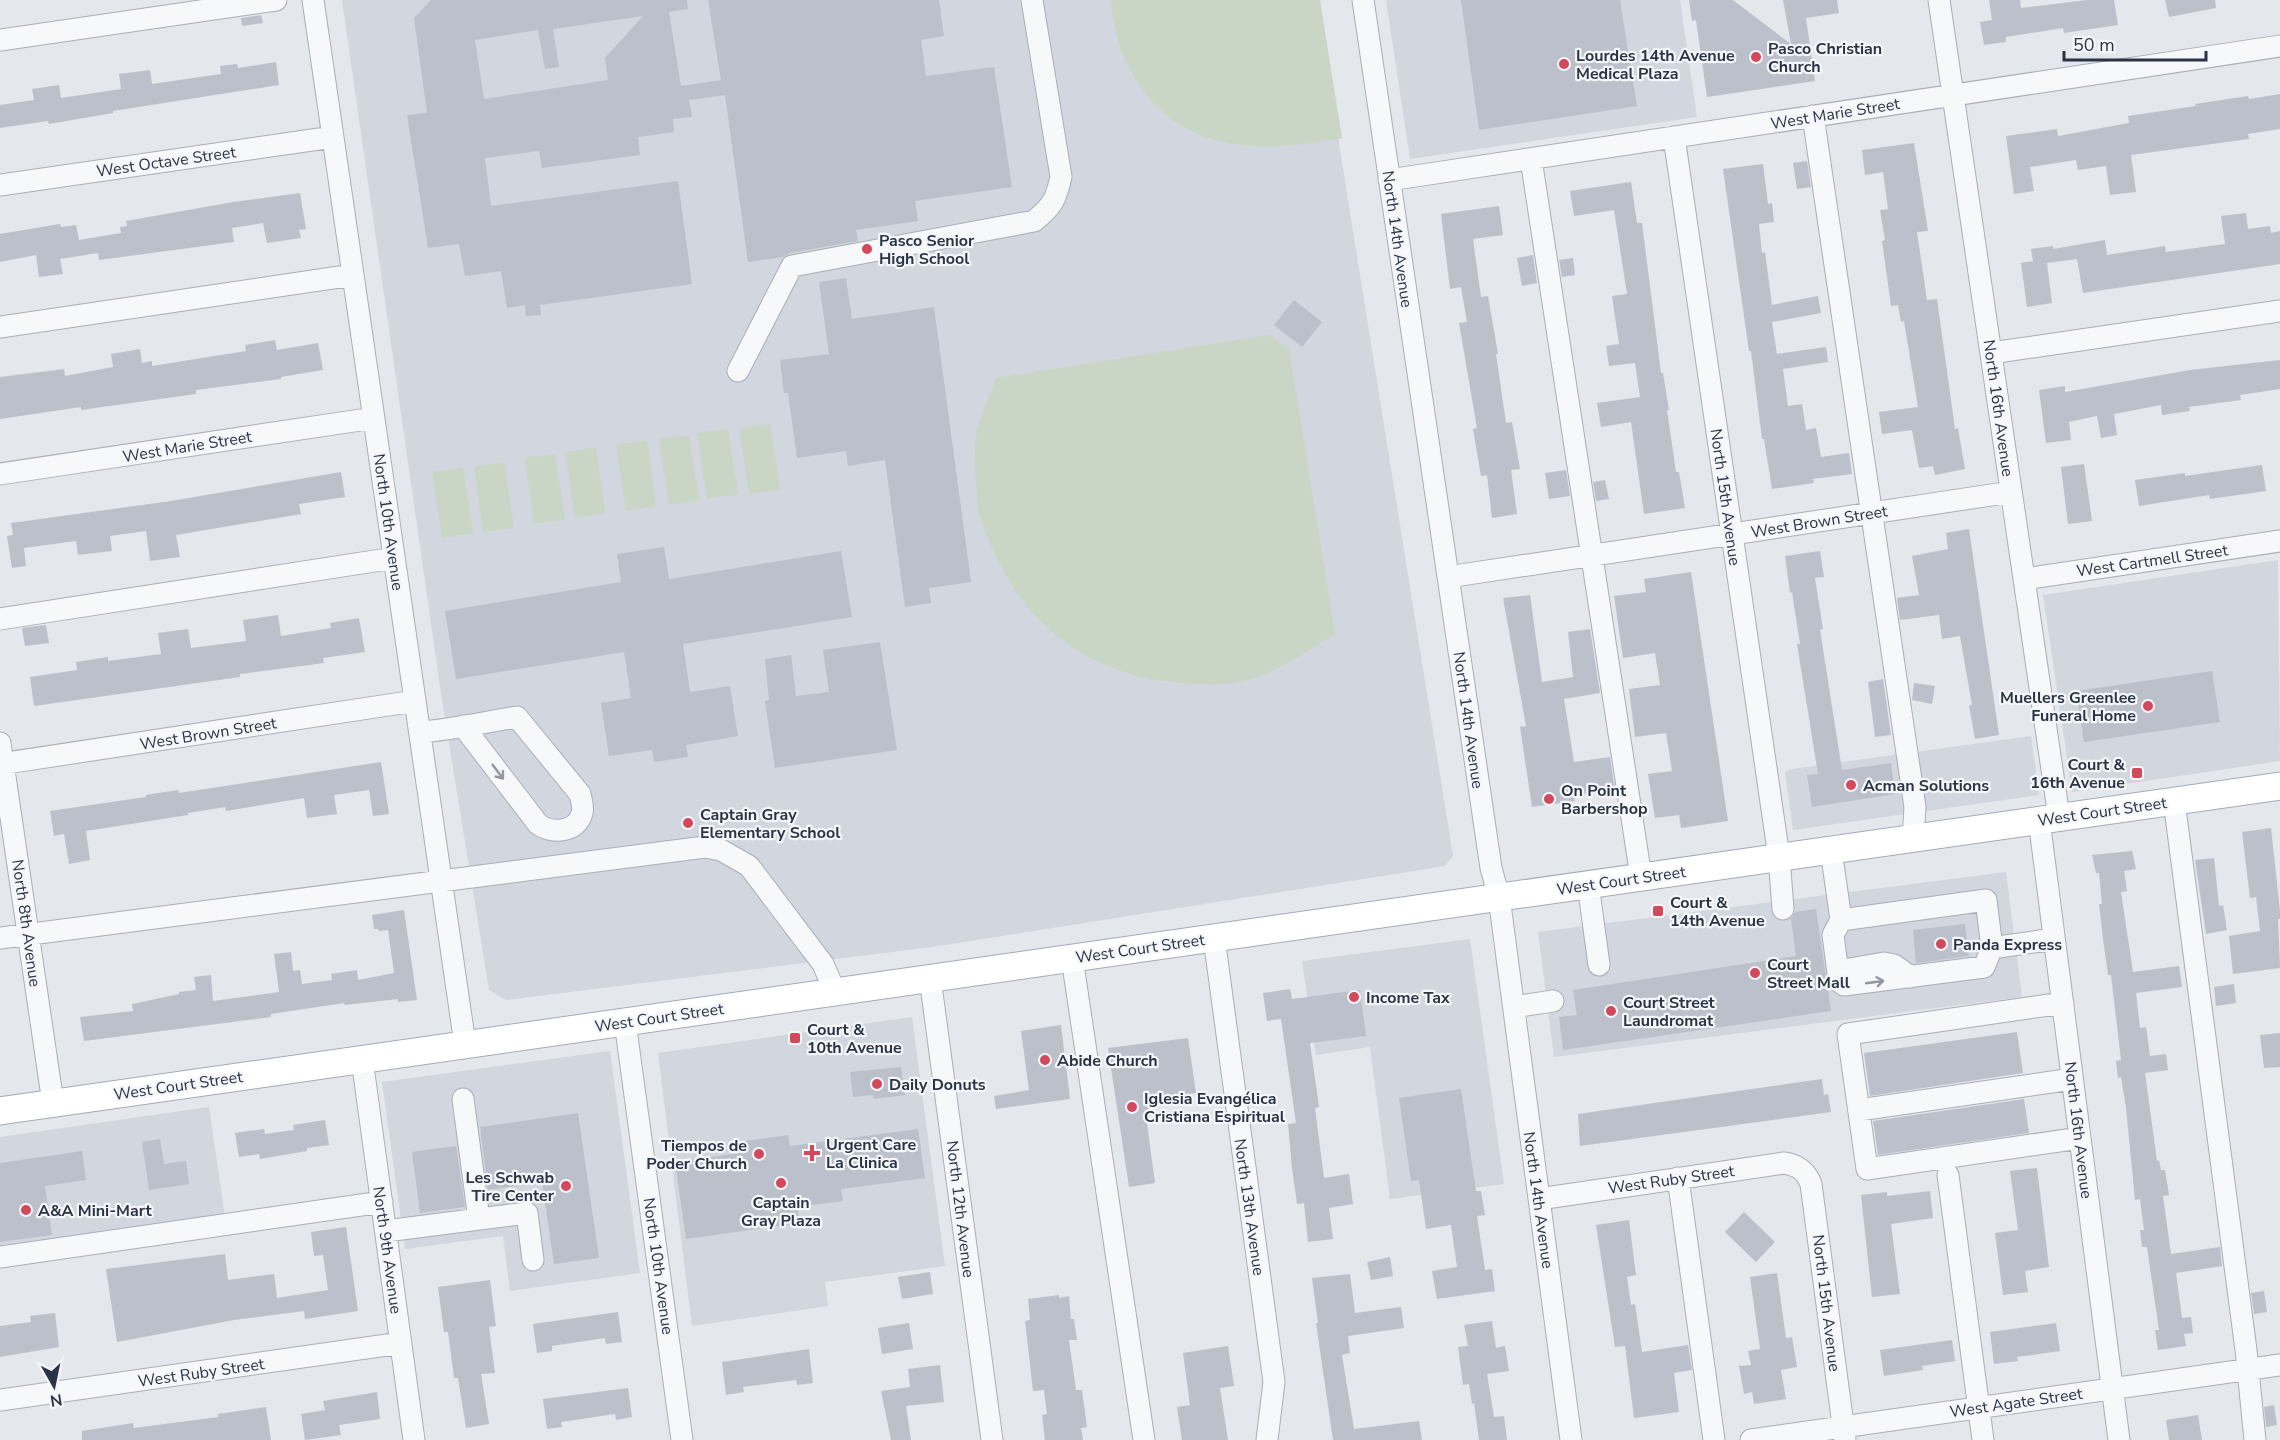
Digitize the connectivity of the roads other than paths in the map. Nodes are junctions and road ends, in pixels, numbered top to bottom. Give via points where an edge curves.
1 (276, 0) edge
2 (313, 0) edge
3 (1032, 0) edge
4 (1363, 0) edge
5 (1939, 0) edge
6 (0, 40) edge
7 (2280, 46) edge
8 (1953, 95) junction
9 (1813, 116) junction
10 (333, 137) junction
11 (1674, 137) junction
12 (1531, 159) junction
13 (1389, 180) junction
14 (0, 186) edge
15 (353, 276) junction
16 (2280, 311) edge
17 (0, 327) edge
18 (1991, 353) junction
19 (738, 371) dead end
20 (374, 418) junction
21 (0, 474) edge
22 (2012, 492) junction
23 (1871, 513) junction
24 (1732, 534) junction
25 (2280, 541) edge
26 (1592, 555) junction
27 (394, 558) junction
28 (1448, 577) junction
29 (2024, 579) junction
30 (0, 619) edge
31 (415, 701) junction
32 (463, 726) junction
33 (420, 732) junction
34 (0, 743) edge
35 (2, 764) edge
36 (2280, 786) edge
37 (2174, 801) junction
38 (2049, 818) junction
39 (1913, 838) junction
40 (1831, 850) junction
41 (1779, 857) junction
42 (1641, 877) junction
43 (442, 882) junction
44 (1588, 884) junction
45 (1499, 897) junction
46 (1783, 909) dead end
47 (1841, 920) junction
48 (28, 934) junction
49 (0, 938) edge
50 (1214, 938) junction
51 (2054, 939) junction
52 (1992, 948) junction
53 (1072, 958) junction
54 (1599, 965) dead end
55 (930, 978) junction
56 (835, 992) junction
57 (1553, 1001) dead end
58 (2062, 1003) junction
59 (1514, 1007) junction
60 (625, 1022) junction
61 (465, 1044) junction
62 (362, 1059) junction
63 (2072, 1079) junction
64 (463, 1099) dead end
65 (53, 1103) junction
66 (1859, 1110) junction
67 (0, 1111) edge
68 (2080, 1138) junction
69 (1801, 1169) joint
70 (1948, 1175) dead end
71 (1678, 1178) junction
72 (1539, 1198) junction
73 (382, 1202) junction
74 (478, 1219) junction
75 (386, 1231) junction
76 (0, 1257) edge
77 (533, 1260) dead end
78 (401, 1343) junction
79 (2280, 1365) edge
80 (2247, 1370) junction
81 (2112, 1389) junction
82 (0, 1400) edge
83 (1979, 1408) junction
84 (1844, 1433) edge
85 (414, 1440) edge
86 (682, 1440) edge
87 (992, 1440) edge
88 (1144, 1440) edge
89 (1267, 1440) edge
90 (1571, 1440) edge
91 (1714, 1440) edge
92 (1751, 1440) edge
93 (1983, 1440) edge
94 (2119, 1440) edge
95 (2255, 1440) edge

1 - 6 street
2 - 10 street, North 10th Avenue
3 - 19 street via 1061,177 1049,209 1034,221 792,266
4 - 13 street, North 14th Avenue
5 - 8 street, North 16th Avenue
7 - 8 street, West Marie Street
8 - 9 street, West Marie Street
8 - 18 street, North 16th Avenue
9 - 11 street, West Marie Street
9 - 23 street
10 - 14 street, West Octave Street
10 - 15 street, North 10th Avenue
11 - 12 street, West Marie Street
11 - 24 street, North 15th Avenue
12 - 13 street, West Marie Street
12 - 26 street
13 - 28 street, North 14th Avenue
15 - 17 street
15 - 20 street, North 10th Avenue
16 - 18 street
18 - 22 street, North 16th Avenue
20 - 21 street, West Marie Street
20 - 27 street, North 10th Avenue
22 - 23 street, West Brown Street
22 - 29 street, North 16th Avenue
23 - 24 street, West Brown Street
23 - 39 street via 1915,807
24 - 26 street, West Brown Street
24 - 41 street, North 15th Avenue
25 - 29 street, West Cartmell Street
26 - 28 street, West Brown Street
26 - 42 street
27 - 30 street
27 - 31 street, North 10th Avenue
28 - 45 street, North 14th Avenue via 1491,868
29 - 38 street, North 16th Avenue
31 - 33 street, North 10th Avenue
31 - 35 street, West Brown Street
32 -> 32 street via 538,824 557,831 577,822 583,806 580,794 517,717
32 - 33 street
33 - 43 street, North 10th Avenue
34 - 35 street, North 8th Avenue
35 - 48 street, North 8th Avenue
36 - 37 main road, West Court Street
37 - 38 main road, West Court Street
37 - 80 street
38 - 39 main road, West Court Street
38 - 51 street, North 16th Avenue
39 - 40 main road, West Court Street
40 - 41 main road, West Court Street
40 - 47 street
41 - 42 main road, West Court Street
41 - 46 street, North 15th Avenue
42 - 44 main road, West Court Street
43 - 48 street
43 - 56 street via 682,849 721,850 756,874 823,964
43 - 61 street, North 10th Avenue
44 - 45 main road, West Court Street
44 - 54 street
45 - 50 main road, West Court Street
45 - 59 street, North 14th Avenue
47 - 52 street via 1986,900
47 -> 52 street via 1833,935 1839,981 1844,985 1984,967
48 - 49 street
48 - 65 street, North 8th Avenue
50 - 53 main road, West Court Street
50 - 89 street, North 13th Avenue via 1274,1382
51 - 52 street
51 - 58 street, North 16th Avenue
53 - 55 main road, West Court Street
53 - 88 street
55 - 56 main road, West Court Street
55 - 87 street, North 12th Avenue
56 - 60 main road, West Court Street
57 - 59 street
58 - 63 street, North 16th Avenue
58 - 66 street via 1848,1034
59 - 72 street, North 14th Avenue
60 - 61 main road, West Court Street
60 - 86 street, North 10th Avenue
61 - 62 main road, West Court Street
62 - 65 main road, West Court Street
62 - 73 street, North 9th Avenue
63 - 66 street
63 - 68 street, North 16th Avenue
64 - 74 street
65 - 67 main road, West Court Street
66 - 68 street via 1867,1169
68 - 81 street, North 16th Avenue
69 - 71 street, West Ruby Street via 1784,1163
69 - 84 street, North 15th Avenue via 1811,1184
70 - 83 street
71 - 72 street, West Ruby Street
71 - 91 street
72 - 90 street, North 14th Avenue
73 - 75 street, North 9th Avenue
73 - 76 street
74 - 75 street
74 - 77 street via 527,1213
75 - 78 street, North 9th Avenue
78 - 82 street, West Ruby Street
78 - 85 street, North 9th Avenue
79 - 80 street, West Agate Street
80 - 81 street, West Agate Street
80 - 95 street
81 - 83 street, West Agate Street
81 - 94 street, North 16th Avenue
83 - 84 street, West Agate Street
83 - 93 street
84 - 92 street, West Agate Street

